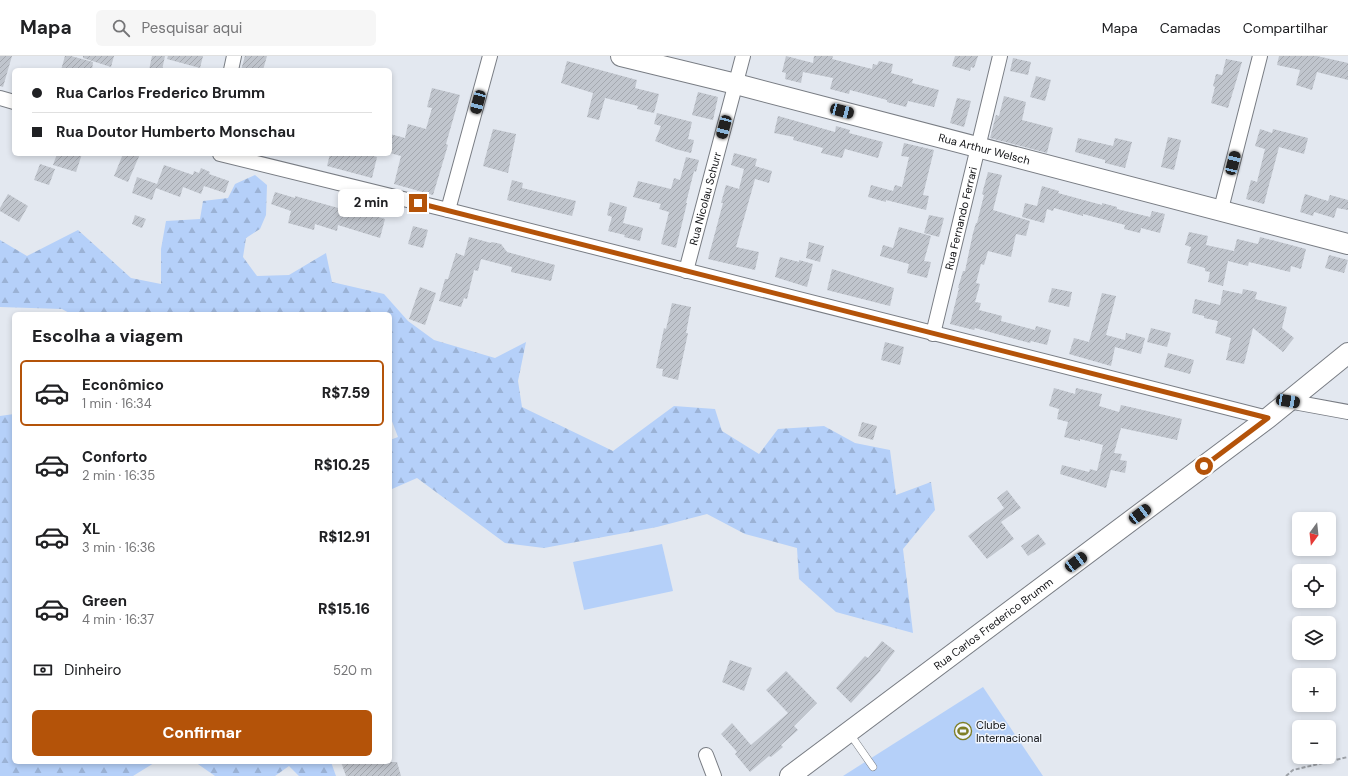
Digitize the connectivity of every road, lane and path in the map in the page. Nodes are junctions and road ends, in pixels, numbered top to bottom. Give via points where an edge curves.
1 (234, 56) edge
2 (490, 56) edge
3 (621, 56) edge
4 (743, 56) edge
5 (1000, 56) edge
6 (1260, 56) edge
7 (231, 68) edge
8 (736, 84) junction
9 (0, 98) edge
10 (12, 101) edge
11 (978, 147) junction
12 (228, 156) edge
13 (1221, 209) junction
14 (448, 210) junction
15 (1348, 244) edge
16 (686, 271) junction
17 (933, 334) junction
18 (1348, 353) edge
19 (1288, 401) junction
20 (1348, 412) edge
21 (1268, 418) junction
22 (848, 732) junction
23 (706, 755) dead end
24 (1348, 757) edge
25 (873, 767) dead end
26 (714, 776) edge
27 (790, 776) edge
28 (1286, 776) edge

1 - 7 street
2 - 14 street
3 - 8 street, Rua Arthur Welsch
4 - 8 street, Rua Nicolau Schurr
5 - 11 street, Rua Fernando Ferrari
6 - 13 street
8 - 11 street, Rua Arthur Welsch
8 - 16 street, Rua Nicolau Schurr
9 - 10 street
11 - 13 street, Rua Arthur Welsch
11 - 17 street, Rua Fernando Ferrari
12 - 14 street
13 - 15 street, Rua Arthur Welsch
14 - 16 street
16 - 17 street
17 - 21 street
18 - 19 street, Rua Carlos Frederico Brumm
19 - 20 street
19 - 21 street, Rua Carlos Frederico Brumm
21 - 22 street, Rua Carlos Frederico Brumm
22 - 25 lane
22 - 27 street, Rua Carlos Frederico Brumm
23 - 26 street
24 - 28 path via 1293,770

